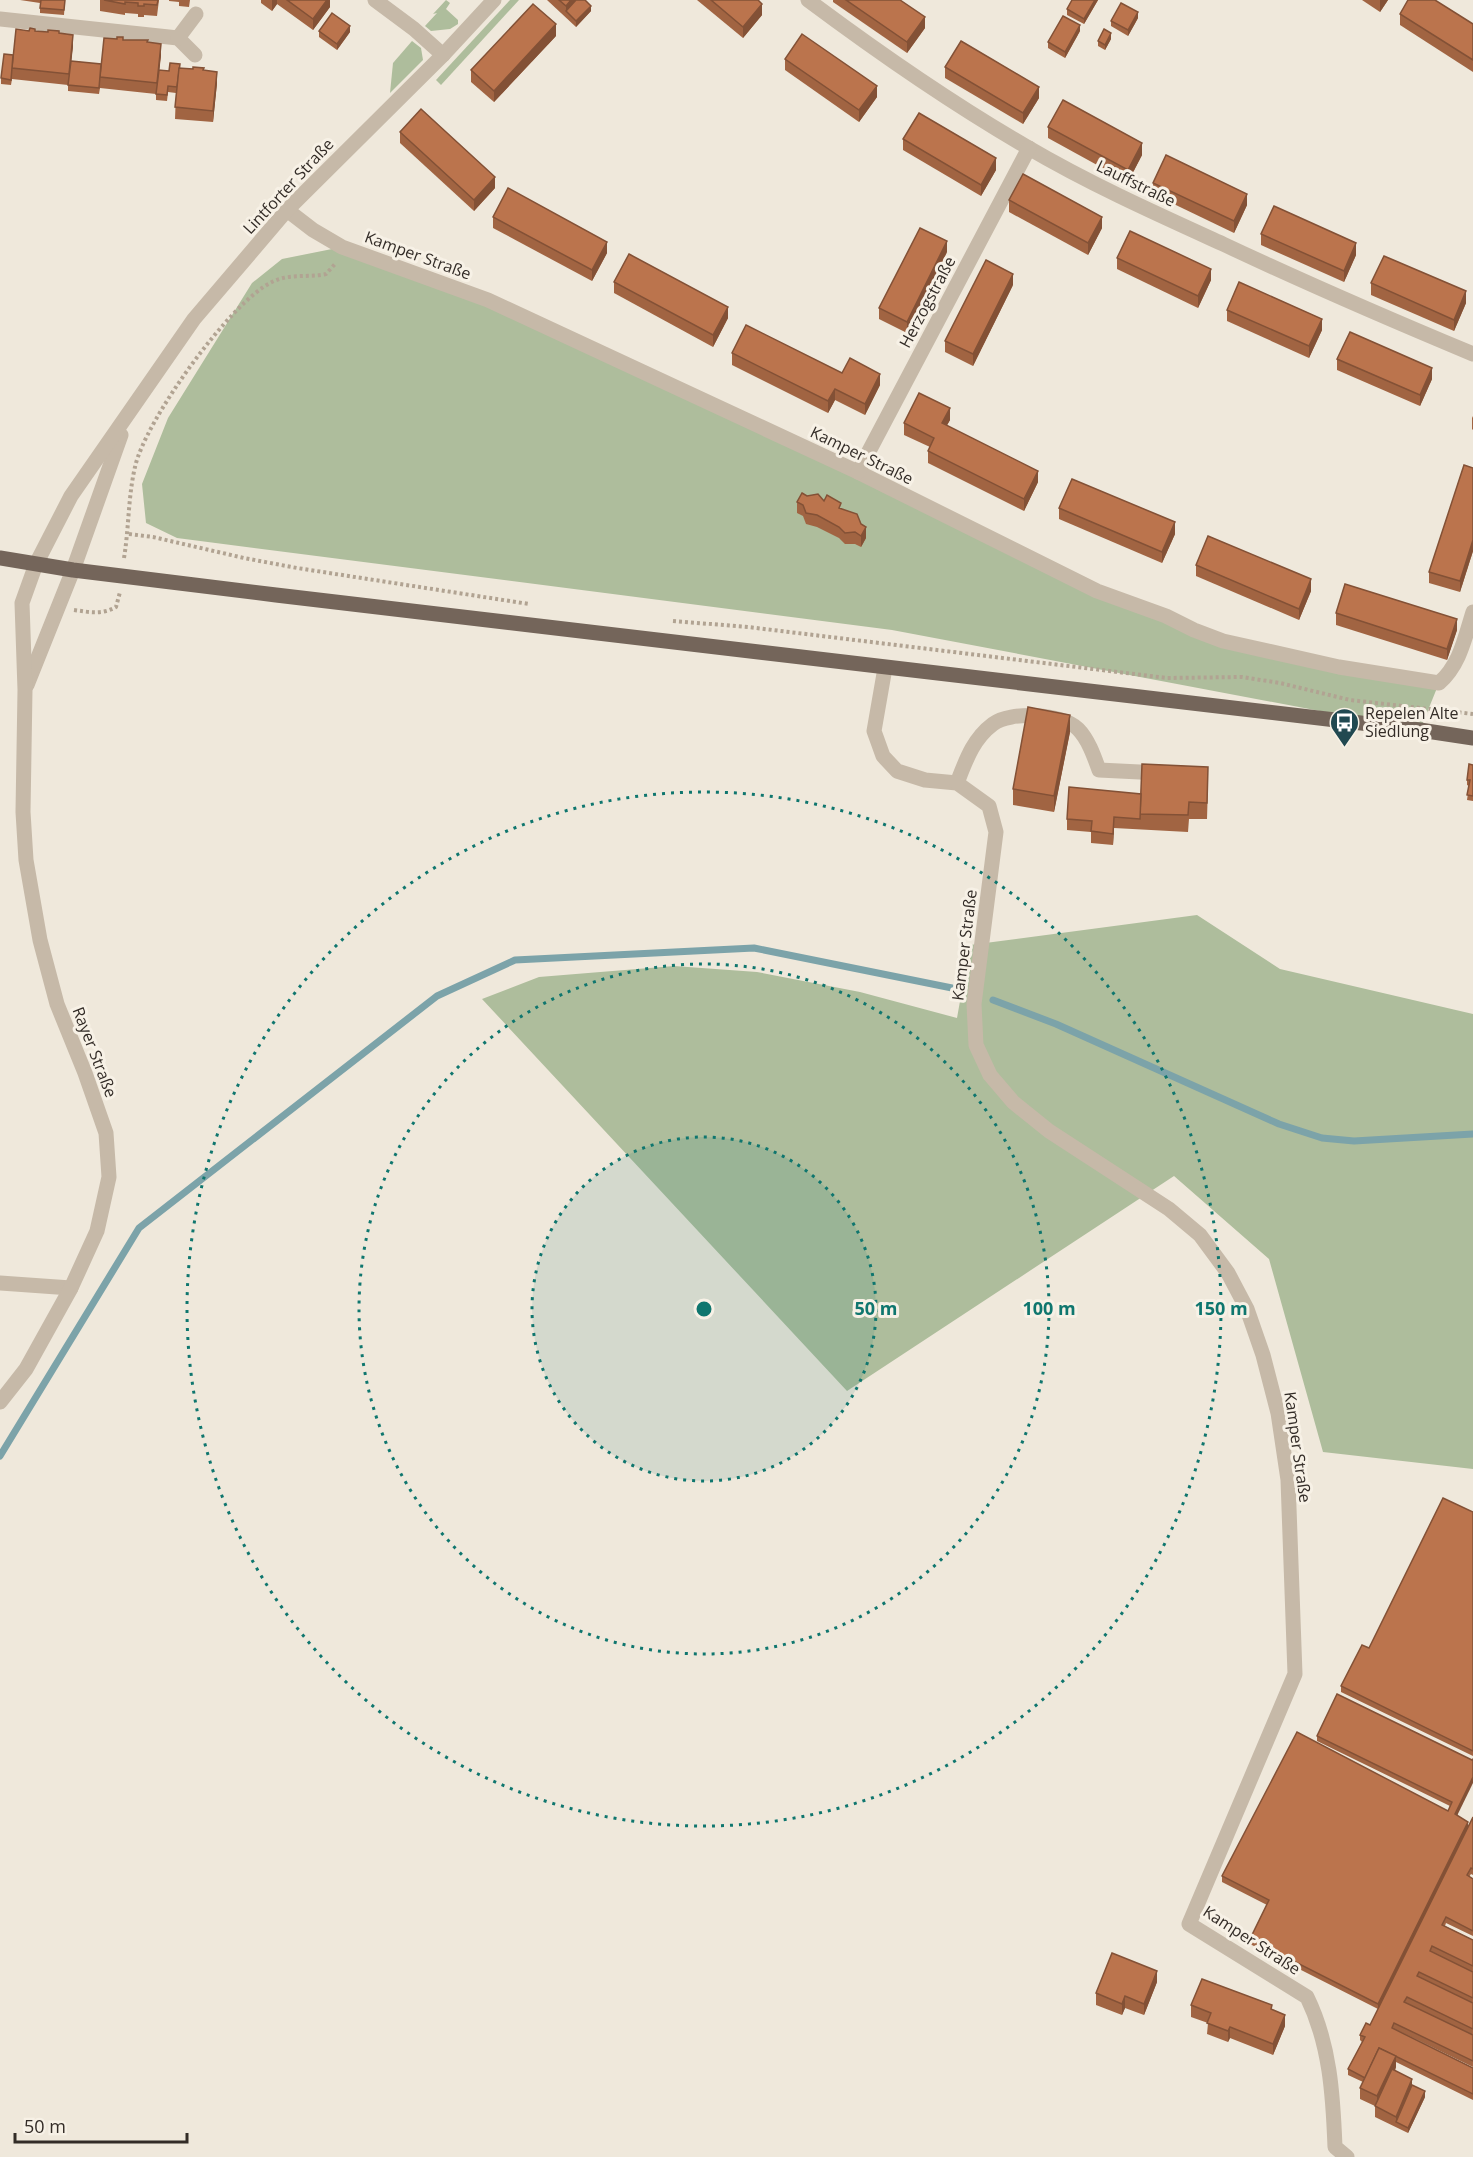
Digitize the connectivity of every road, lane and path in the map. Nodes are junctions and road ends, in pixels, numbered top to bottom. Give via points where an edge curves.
1 (375, 0) edge
2 (494, 0) edge
3 (808, 0) edge
4 (196, 14) dead end
5 (0, 19) edge
6 (178, 38) junction
7 (443, 54) junction
8 (195, 55) dead end
9 (1029, 148) junction
10 (287, 210) junction
11 (342, 246) junction
12 (1473, 354) edge
13 (128, 415) junction
14 (858, 472) junction
15 (129, 534) junction
16 (0, 558) edge
17 (36, 564) junction
18 (73, 570) junction
19 (122, 576) junction
20 (537, 605) dead end
21 (57, 608) junction
22 (1473, 612) edge
23 (669, 620) dead end
24 (885, 668) junction
25 (25, 690) junction
26 (1473, 714) edge
27 (1473, 738) edge
28 (1168, 773) edge
29 (957, 783) junction
30 (0, 1283) edge
31 (71, 1288) junction
32 (0, 1402) edge
33 (1347, 2157) edge

1 - 7 street
2 - 7 street, Lintforter Straße
3 - 9 street, Lauffstraße via 969,112
4 - 6 street
5 - 6 street
6 - 8 street
7 - 10 street, Lintforter Straße
9 - 12 street, Lauffstraße via 1146,209 1349,303
9 - 14 street, Herzogstraße
10 - 11 street, Kamper Straße
10 - 13 street, Lintforter Straße via 194,320
11 - 14 street, Kamper Straße via 488,300
11 - 15 path via 326,274 284,277 258,291 209,342 158,416 135,466
13 - 17 street, Lintforter Straße via 71,496
13 - 18 street, Lintforter Straße
14 - 22 street, Kamper Straße via 1096,591 1223,641 1339,668 1439,683 1457,660
15 - 19 path
15 - 20 path via 286,566
16 - 17 main road
17 - 18 main road
17 - 25 street, Rayer Straße via 22,603
18 - 19 main road
18 - 21 street, Rayer Straße
19 - 21 path via 119,600 107,612
19 - 24 main road
21 - 25 street, Rayer Straße
23 - 26 path via 1167,678 1242,677 1350,700
24 - 27 main road
24 - 29 street via 874,730 883,756 897,771 926,780
25 - 31 street, Rayer Straße via 22,812 40,939 57,1004 106,1133 107,1187 97,1231
28 - 29 street via 1099,770 1077,728 1057,718 1021,715 994,723 971,747
29 - 33 street, Kamper Straße via 989,806 996,832 974,1004 976,1046 990,1075 1048,1131 1169,1209 1200,1235 1228,1273 1247,1309 1263,1355 1278,1413 1288,1480 1295,1674 1189,1924 1307,1997 1316,2015 1329,2065 1335,2147
30 - 31 street
31 - 32 street, Rayer Straße via 26,1369

